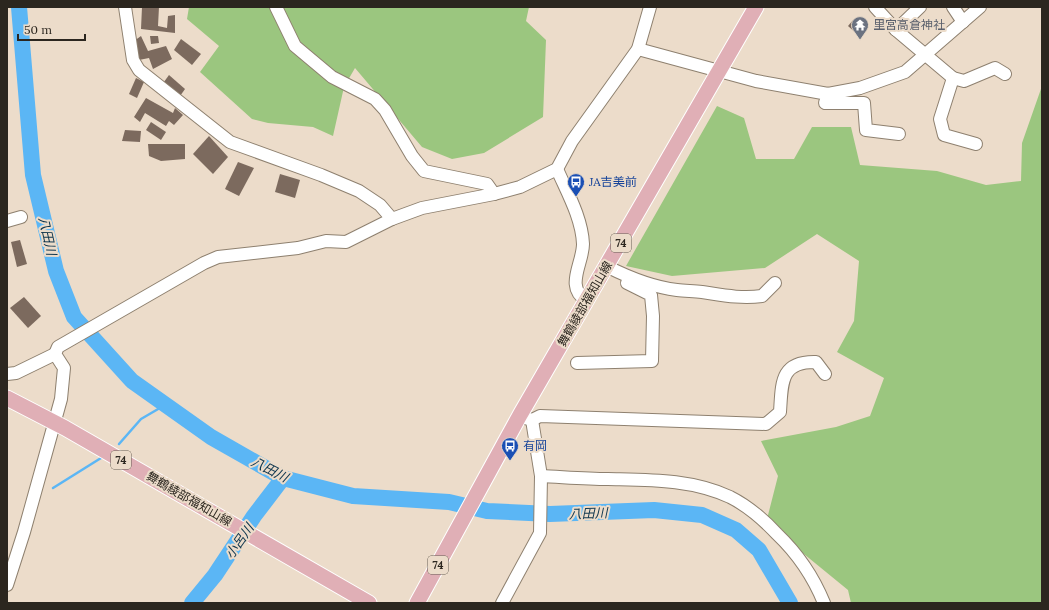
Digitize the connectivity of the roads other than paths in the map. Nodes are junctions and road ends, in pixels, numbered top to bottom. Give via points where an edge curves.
1 (125, 7) edge
2 (276, 7) edge
3 (650, 7) edge
4 (756, 7) edge
5 (875, 7) edge
6 (920, 7) edge
7 (953, 7) edge
8 (980, 7) edge
9 (963, 22) junction
10 (896, 30) junction
11 (638, 49) junction
12 (926, 54) junction
13 (719, 71) junction
14 (1005, 74) dead end
15 (953, 78) junction
16 (828, 94) junction
17 (899, 134) dead end
18 (976, 144) dead end
19 (557, 169) junction
20 (494, 194) junction
21 (21, 217) dead end
22 (392, 220) junction
23 (7, 221) edge
24 (608, 267) junction
25 (626, 276) junction
26 (775, 283) dead end
27 (587, 300) junction
28 (55, 354) junction
29 (577, 363) dead end
30 (7, 374) edge
31 (825, 374) dead end
32 (7, 398) edge
33 (526, 418) junction
34 (55, 422) junction
35 (541, 481) junction
36 (7, 585) edge
37 (369, 603) edge
38 (417, 603) edge
39 (502, 603) edge
40 (824, 603) edge

1 - 22 street via 133,60 139,70 230,142 321,175 359,192 380,205
2 - 20 street via 294,46 332,77 375,99 385,110 412,156 424,171 487,184
3 - 11 street
4 - 13 main road, 舞鶴綾部福知山線 / 74
5 - 10 street
6 - 10 street
7 - 9 street
8 - 9 street
9 - 12 street
10 - 12 street
11 - 13 street
11 - 19 street via 572,141
12 - 15 street
12 - 16 street via 905,72 860,88
13 - 16 street via 788,88
13 - 24 main road, 舞鶴綾部福知山線 / 74
14 - 15 street via 996,68 964,81
15 - 18 street via 940,119 944,135
16 - 17 street via 826,104 864,103 866,130
19 - 20 street via 520,187
19 - 27 street via 577,217 583,245 575,283 577,291
20 - 22 street via 422,208
21 - 23 street
22 - 28 street via 346,242 326,241 298,248 218,257 68,340 58,347
24 - 25 street
24 - 27 main road, 舞鶴綾部福知山線 / 74
25 - 26 street via 677,290 742,298 762,296
25 - 29 street via 627,283 651,295 652,361
27 - 33 main road, 舞鶴綾部福知山線 / 74
28 - 30 street via 16,373
28 - 34 street via 64,368 61,399
31 - 33 street via 816,362 793,365 786,372 780,412 766,424 540,416
32 - 34 main road, 舞鶴綾部福知山線 / 74
33 - 35 street
33 - 38 main road, 舞鶴綾部福知山線 / 74 via 486,479
34 - 36 street
34 - 37 main road, 舞鶴綾部福知山線 / 74
35 - 39 street via 540,533
35 - 40 street via 658,480 680,482 730,497 752,510 792,548 813,576

